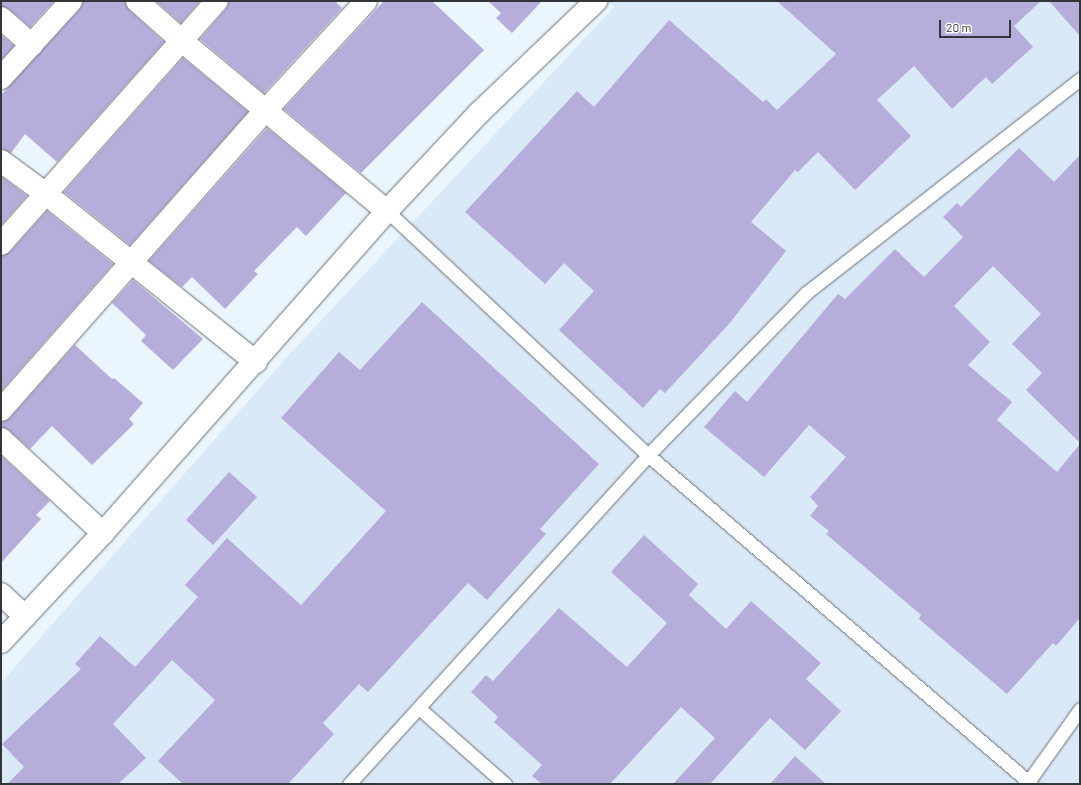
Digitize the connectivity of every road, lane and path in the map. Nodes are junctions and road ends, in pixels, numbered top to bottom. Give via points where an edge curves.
1 (71, 1) edge
2 (137, 1) edge
3 (217, 1) edge
4 (366, 1) edge
5 (596, 1) edge
6 (1, 18) edge
7 (182, 41) junction
8 (32, 45) junction
9 (1, 78) edge
10 (1080, 79) edge
11 (265, 111) junction
12 (1, 162) edge
13 (46, 194) junction
14 (387, 211) junction
15 (1, 244) edge
16 (130, 264) junction
17 (256, 362) junction
18 (1, 410) edge
19 (1, 439) edge
20 (648, 455) junction
21 (103, 533) junction
22 (1, 594) edge
23 (25, 616) junction
24 (1, 642) edge
25 (419, 708) junction
26 (1080, 709) edge
27 (1029, 783) edge
28 (349, 784) edge
29 (505, 784) edge

1 - 8 street
2 - 7 street
3 - 7 street
4 - 11 street
5 - 14 street via 480,112
6 - 8 street
7 - 11 street
7 - 13 street
8 - 9 street
10 - 20 lane via 806,293
11 - 14 street
11 - 16 street
12 - 13 street
13 - 15 street
13 - 16 street
14 - 17 street
14 - 20 lane
16 - 17 street
16 - 18 street
17 - 21 street
19 - 21 street
20 - 25 lane
20 - 27 lane
21 - 23 street
22 - 23 street
23 - 24 street
25 - 28 lane
25 - 29 lane
26 - 27 lane

